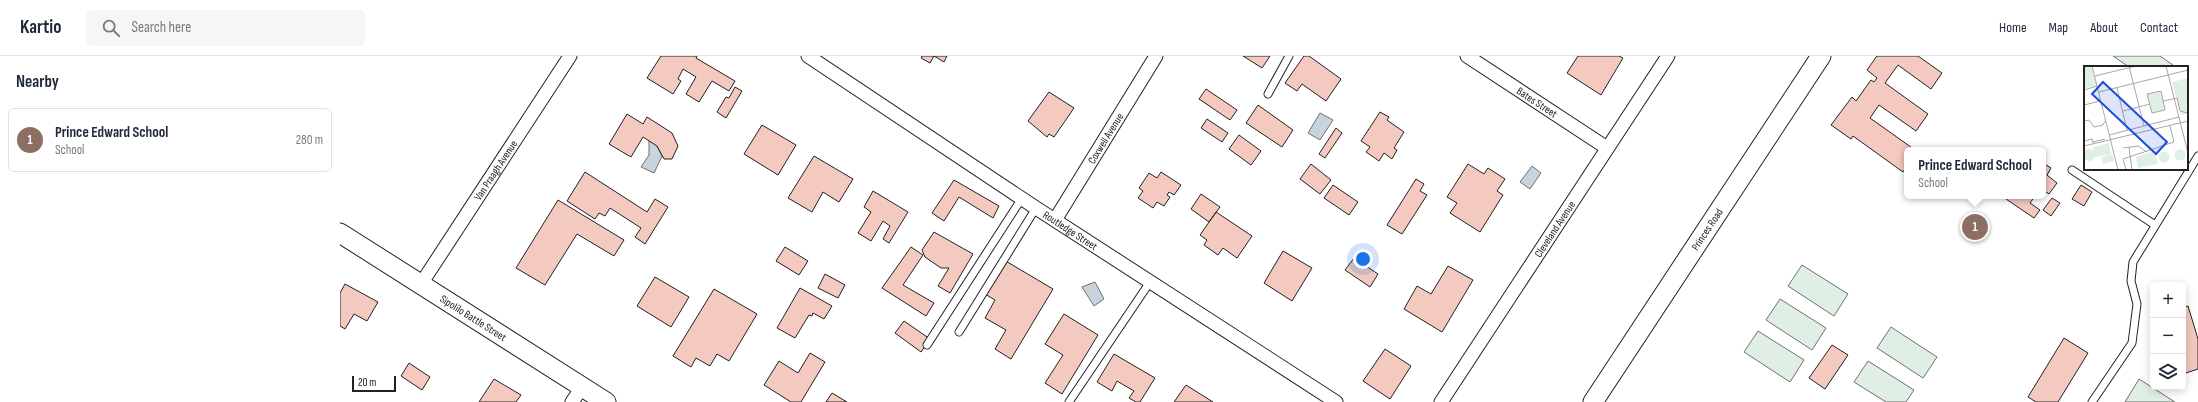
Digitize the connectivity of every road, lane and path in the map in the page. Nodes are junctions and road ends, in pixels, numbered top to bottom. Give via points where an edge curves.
1 (570, 56) edge
2 (808, 56) edge
3 (1156, 56) edge
4 (1289, 56) edge
5 (1467, 56) edge
6 (1668, 56) edge
7 (1822, 56) edge
8 (1268, 94) dead end
9 (1607, 148) junction
10 (2198, 156) edge
11 (2072, 170) dead end
12 (1022, 198) junction
13 (1036, 208) junction
14 (1055, 220) junction
15 (2155, 226) junction
16 (340, 233) edge
17 (1150, 282) junction
18 (421, 284) junction
19 (959, 332) dead end
20 (927, 345) dead end
21 (583, 386) junction
22 (572, 402) edge
23 (606, 402) edge
24 (1069, 402) edge
25 (1336, 402) edge
26 (1442, 402) edge
27 (1593, 402) edge
28 (2092, 402) edge

1 - 18 street, Van Praagh Avenue
2 - 12 street, Routledge Street
3 - 14 street, Coxwell Avenue
4 - 8 lane
5 - 9 street, Bates Street
6 - 9 street, Cleveland Avenue
7 - 27 main road, Princes Road
9 - 26 street, Cleveland Avenue
10 - 15 lane
11 - 15 lane
12 - 13 street, Routledge Street
12 - 20 lane
13 - 14 street, Routledge Street
13 - 19 lane
14 - 17 street, Routledge Street
15 - 28 lane via 2133,262 2130,281 2137,304 2132,343
16 - 18 main road, Sipolilo Battle Street
17 - 24 lane
17 - 25 street, Routledge Street
18 - 21 main road, Sipolilo Battle Street
21 - 22 street
21 - 23 main road, Sipolilo Battle Street

